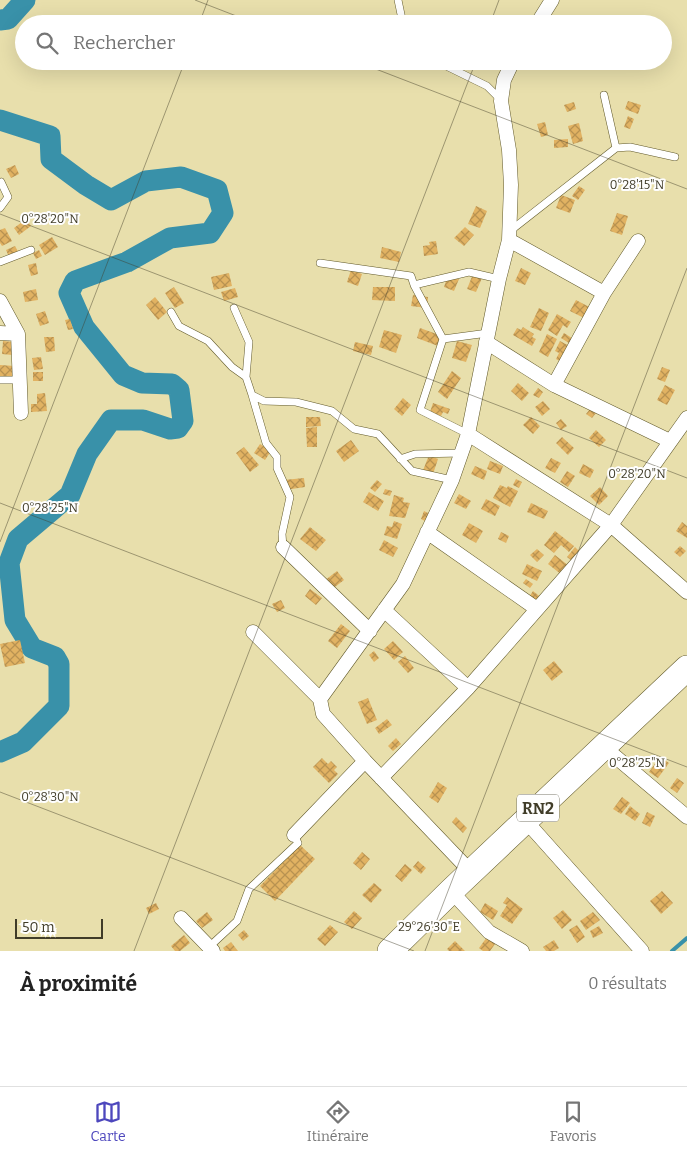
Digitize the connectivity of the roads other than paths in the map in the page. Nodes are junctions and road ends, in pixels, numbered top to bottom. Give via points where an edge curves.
1 (398, 0) edge
2 (552, 0) edge
3 (401, 15) edge
4 (543, 15) edge
5 (454, 70) edge
6 (509, 70) edge
7 (604, 95) dead end
8 (501, 100) junction
9 (616, 148) junction
10 (675, 157) dead end
11 (1, 182) edge
12 (0, 208) edge
13 (510, 235) junction
14 (638, 241) dead end
15 (31, 250) dead end
16 (0, 262) edge
17 (320, 263) dead end
18 (499, 278) junction
19 (414, 286) junction
20 (604, 293) junction
21 (0, 301) edge
22 (234, 308) dead end
23 (171, 312) dead end
24 (0, 333) edge
25 (18, 334) junction
26 (487, 337) junction
27 (443, 339) junction
28 (246, 377) junction
29 (0, 380) edge
30 (19, 380) junction
31 (554, 385) junction
32 (252, 395) junction
33 (21, 413) dead end
34 (687, 418) edge
35 (468, 434) junction
36 (670, 441) junction
37 (462, 453) junction
38 (400, 459) junction
39 (452, 480) junction
40 (611, 525) junction
41 (427, 532) junction
42 (283, 547) joint
43 (687, 592) edge
44 (537, 609) junction
45 (384, 610) junction
46 (370, 631) junction
47 (253, 632) dead end
48 (687, 668) edge
49 (468, 688) junction
50 (320, 699) junction
51 (604, 747) junction
52 (365, 761) junction
53 (381, 778) junction
54 (687, 817) edge
55 (525, 820) junction
56 (294, 835) joint
57 (471, 872) junction
58 (451, 891) junction
59 (181, 918) dead end
60 (211, 949) edge
61 (390, 951) edge
62 (522, 951) edge
63 (642, 951) edge

1 - 3 lane
2 - 4 street
5 - 8 lane via 487,86
6 - 8 street
7 - 9 lane
8 - 13 street via 509,150
9 - 10 lane via 630,147
9 - 13 lane
11 - 12 lane via 8,197
13 - 18 street
13 - 20 street
14 - 20 street
15 - 16 lane
17 - 19 lane via 411,276
18 - 19 lane via 469,272
18 - 26 street
19 - 27 lane
20 - 31 street
21 - 25 street
22 - 28 lane via 249,342
23 - 28 lane via 179,326 208,341
24 - 25 street
25 - 30 street
26 - 27 lane
26 - 31 street
26 - 35 street
27 - 35 lane via 420,410
28 - 32 lane
29 - 30 lane
30 - 33 street
31 - 36 street
32 - 38 lane via 264,401 296,402 332,411 354,429 378,434
32 - 42 lane via 266,443 277,457 277,468 290,497 282,534
34 - 36 street
35 - 37 street
35 - 40 street
36 - 40 street
37 - 38 lane via 415,454
37 - 39 street
38 - 39 lane via 412,471
39 - 41 street
40 - 43 street
40 - 44 street
41 - 44 street
41 - 45 street via 403,584
42 - 46 street
44 - 49 street
45 - 46 street
45 - 49 street
46 - 50 street
47 - 50 street
48 - 51 highway, RN2
49 - 53 street
50 - 52 street via 323,714
51 - 54 street
51 - 55 highway, RN2
52 - 53 street
52 - 56 street
53 - 57 street
55 - 57 highway, RN2
55 - 63 street
56 - 60 lane via 298,843 249,888 237,921
57 - 58 highway, RN2
58 - 61 highway, RN2
58 - 62 street via 489,932
59 - 60 street

